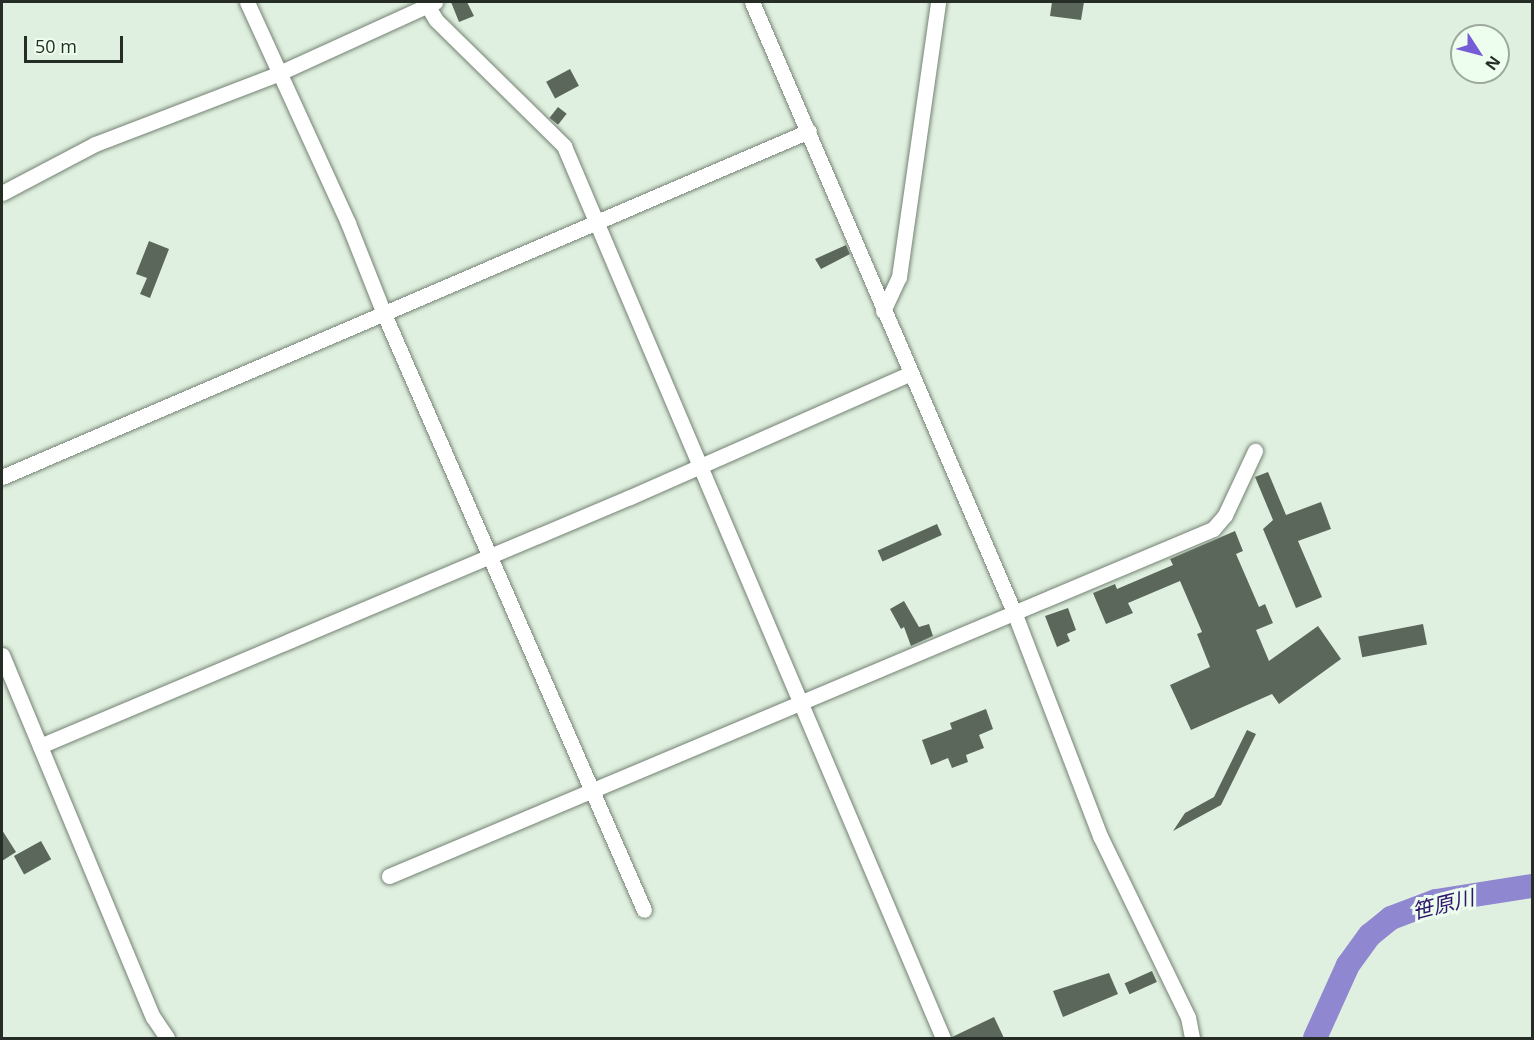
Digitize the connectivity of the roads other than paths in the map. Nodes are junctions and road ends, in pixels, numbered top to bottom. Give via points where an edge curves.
1 (247, 2) edge
2 (752, 2) edge
3 (938, 2) edge
4 (431, 3) edge
5 (277, 74) junction
6 (809, 132) junction
7 (2, 193) edge
8 (596, 223) junction
9 (883, 311) junction
10 (384, 314) junction
11 (909, 374) junction
12 (1256, 451) dead end
13 (700, 467) junction
14 (2, 477) edge
15 (491, 553) junction
16 (1014, 612) junction
17 (2, 655) edge
18 (800, 703) junction
19 (40, 746) junction
20 (595, 792) junction
21 (389, 876) dead end
22 (644, 910) dead end
23 (167, 1038) edge
24 (943, 1038) edge
25 (1192, 1038) edge

1 - 5 street
2 - 6 street
3 - 9 street via 899,277
4 - 5 street
4 - 8 street via 440,25 560,140
5 - 7 street via 95,144
5 - 10 street via 348,223
6 - 8 street
6 - 9 street
8 - 10 street
8 - 13 street
9 - 11 street
10 - 14 street
10 - 15 street
11 - 13 street
11 - 16 street
12 - 16 street via 1225,515 1213,529
13 - 15 street
13 - 18 street
15 - 19 street
15 - 20 street
16 - 18 street
16 - 25 street via 1078,784 1114,868 1188,1017
17 - 19 street
18 - 20 street
18 - 24 street
19 - 23 street via 153,1017
20 - 21 street
20 - 22 street

